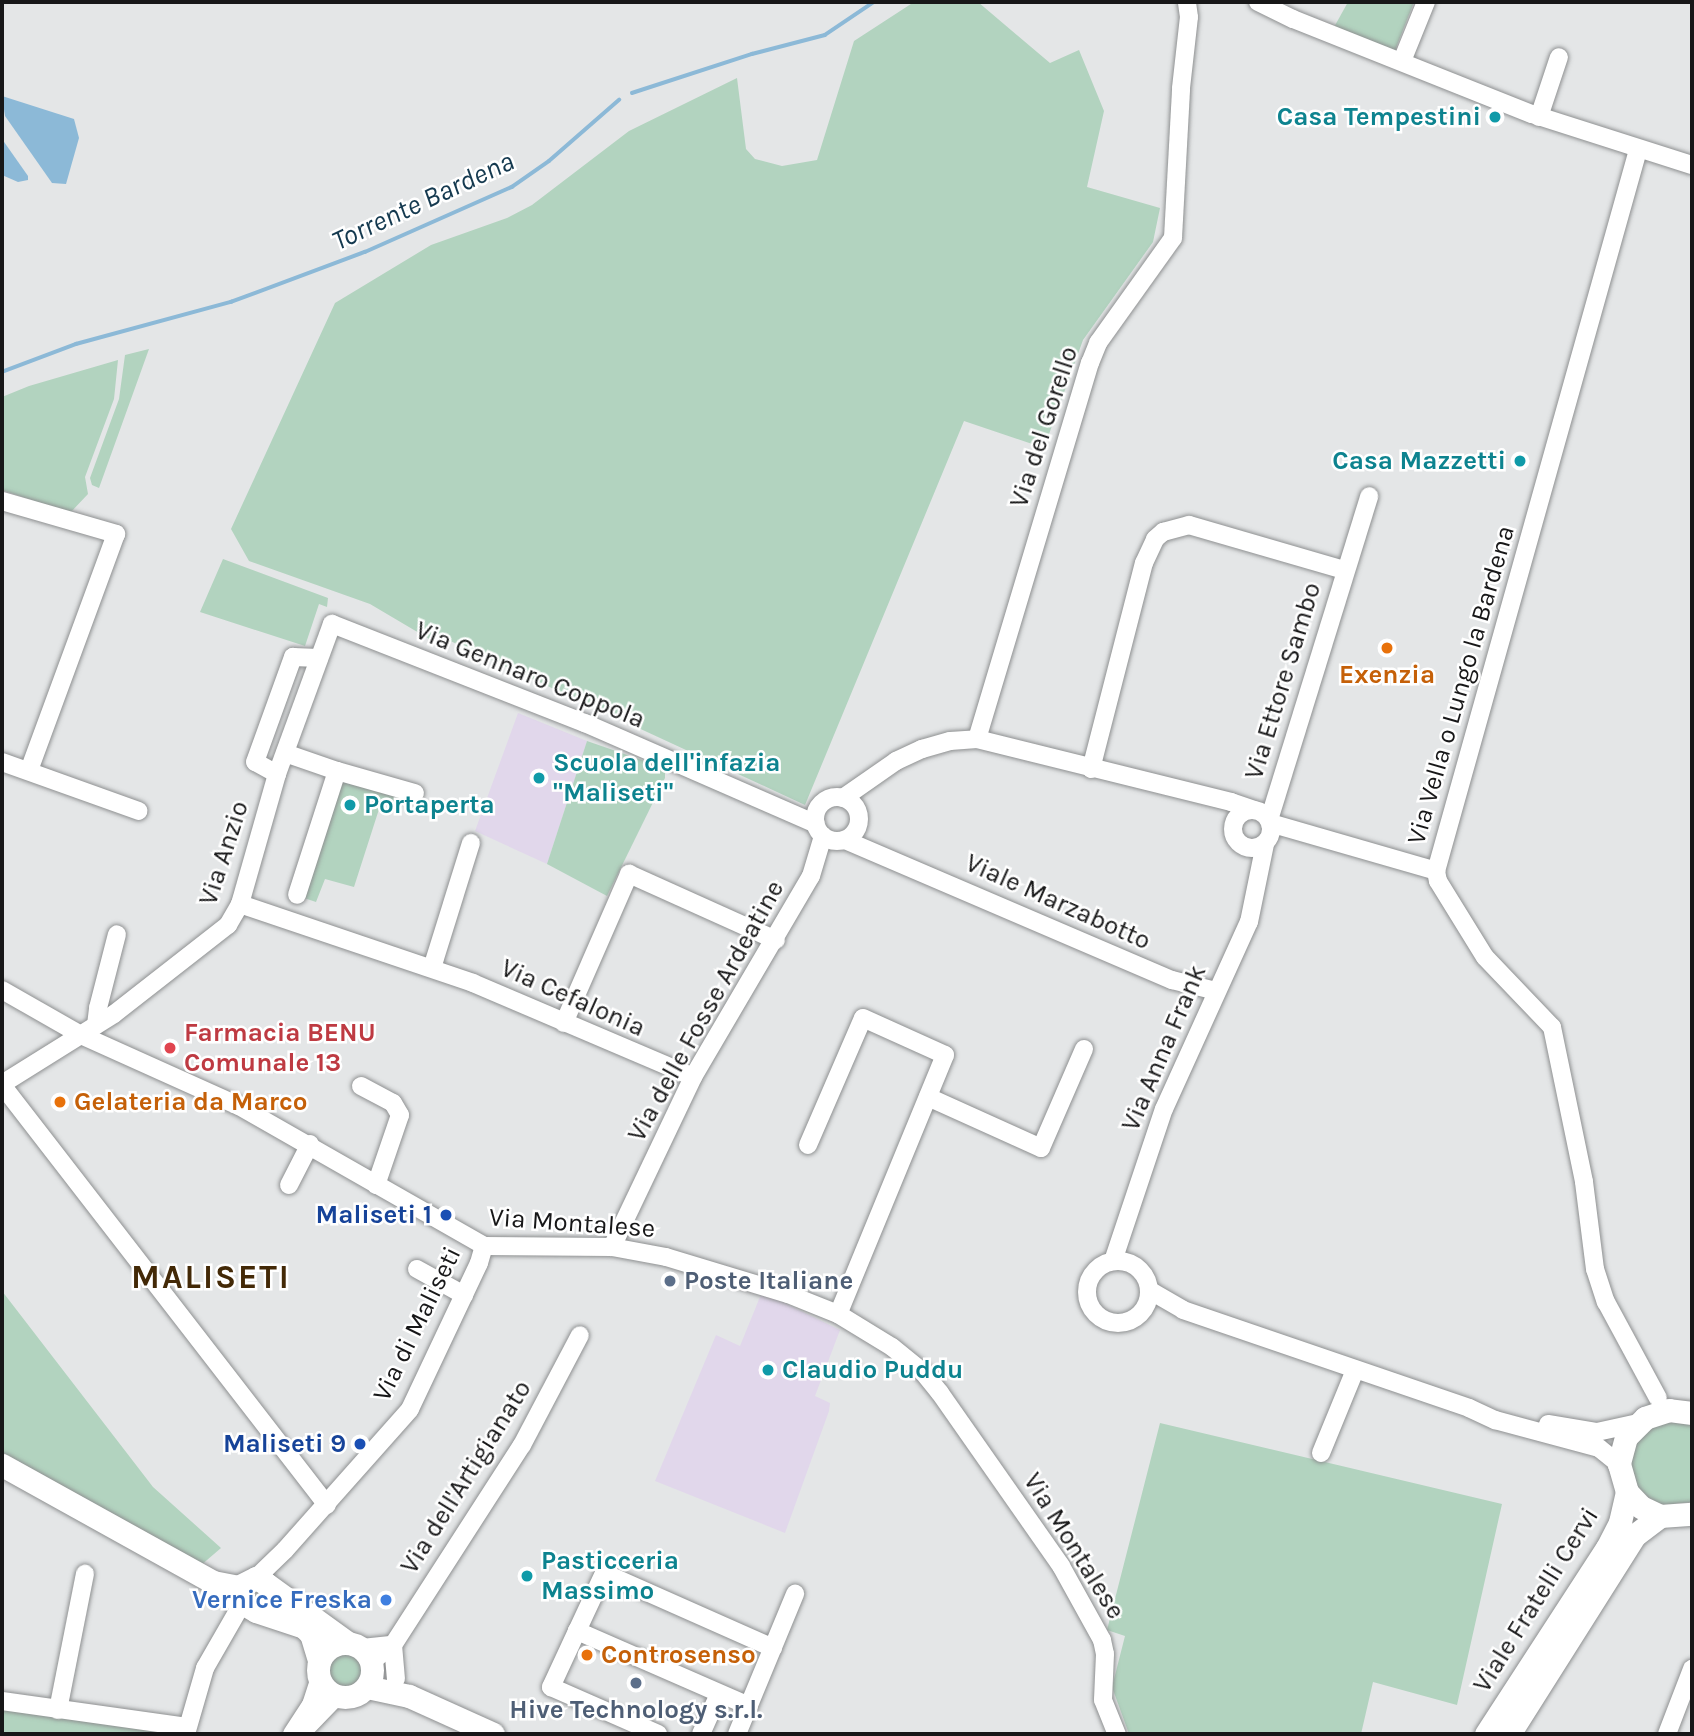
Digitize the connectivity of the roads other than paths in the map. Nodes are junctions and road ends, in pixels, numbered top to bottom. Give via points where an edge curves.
1 (1187, 2) edge
2 (1258, 2) edge
3 (1426, 2) edge
4 (1559, 57) dead end
5 (1402, 61) junction
6 (1539, 117) junction
7 (1638, 150) junction
8 (1692, 165) edge
9 (1369, 496) dead end
10 (2, 501) edge
11 (1344, 569) junction
12 (332, 624) joint
13 (319, 659) junction
14 (977, 739) junction
15 (285, 753) junction
16 (2, 762) edge
17 (1091, 769) junction
18 (29, 771) junction
19 (337, 771) junction
20 (881, 772) junction
21 (277, 774) junction
22 (415, 793) dead end
23 (1204, 797) junction
24 (843, 798) junction
25 (139, 811) dead end
26 (858, 814) junction
27 (1269, 823) junction
28 (1233, 829) junction
29 (828, 830) junction
30 (471, 843) dead end
31 (1241, 846) junction
32 (882, 853) junction
33 (1436, 871) junction
34 (1254, 888) junction
35 (298, 895) dead end
36 (240, 904) junction
37 (117, 934) dead end
38 (776, 940) junction
39 (432, 968) junction
40 (2, 990) edge
41 (1216, 991) junction
42 (114, 1014) junction
43 (564, 1023) junction
44 (89, 1030) junction
45 (1084, 1049) dead end
46 (122, 1055) junction
47 (693, 1077) junction
48 (2, 1084) edge
49 (361, 1086) dead end
50 (928, 1097) junction
51 (310, 1144) junction
52 (808, 1145) dead end
53 (289, 1185) dead end
54 (376, 1185) junction
55 (1125, 1231) junction
56 (484, 1246) junction
57 (612, 1247) junction
58 (1113, 1261) junction
59 (1133, 1265) junction
60 (417, 1269) dead end
61 (1149, 1290) junction
62 (464, 1295) junction
63 (1143, 1310) junction
64 (1183, 1310) junction
65 (838, 1314) junction
66 (580, 1335) dead end
67 (1355, 1370) junction
68 (1658, 1398) dead end
69 (1469, 1408) junction
70 (1687, 1408) edge
71 (1638, 1423) junction
72 (1321, 1453) dead end
73 (1619, 1464) junction
74 (2, 1465) edge
75 (1627, 1492) junction
76 (327, 1504) junction
77 (1692, 1514) edge
78 (1660, 1516) junction
79 (85, 1574) dead end
80 (250, 1593) junction
81 (795, 1594) dead end
82 (577, 1632) junction
83 (393, 1645) junction
84 (773, 1648) junction
85 (364, 1661) junction
86 (1692, 1669) edge
87 (319, 1671) junction
88 (396, 1679) junction
89 (719, 1694) junction
90 (336, 1697) junction
91 (2, 1701) edge
92 (749, 1706) junction
93 (58, 1710) junction
94 (461, 1721) junction
95 (187, 1731) edge
96 (292, 1734) edge
97 (301, 1734) edge
98 (492, 1734) edge
99 (658, 1734) edge
100 (701, 1734) edge
101 (737, 1734) edge
102 (1117, 1734) edge
103 (1486, 1734) edge
104 (1508, 1734) edge
105 (1667, 1734) edge

1 - 14 street, Via del Gorello via 1173,238 1098,343 1090,363
2 - 5 street
3 - 5 street
4 - 6 street
5 - 6 street
6 - 7 street
7 - 8 street
7 - 33 street, Via Vella o Lungo la Bardena
9 - 11 street, Via Ettore Sambo
10 - 18 street via 116,534
11 - 17 street, Via Ettore Sambo via 1189,525 1163,532 1144,563
11 - 27 street, Via Ettore Sambo
12 - 13 street, Via Anzio
12 - 29 street, Via Gennaro Coppola via 585,723
13 - 15 street, Via Anzio
13 - 21 street via 293,657 255,762
14 - 17 street
14 - 20 street via 922,749
15 - 19 street
15 - 21 street, Via Anzio
16 - 18 street
17 - 23 street
18 - 25 street
19 - 22 street
19 - 35 street
20 - 24 street
20 - 26 street
21 - 36 street, Via Anzio
23 - 27 street
23 - 28 street, Via Anna Frank
24 - 26 street
24 - 29 street via 826,800
26 - 29 street, Via delle Fosse Ardeatine via 857,828
26 - 32 street
27 - 28 street via 1242,813
27 - 31 street via 1254,849
27 - 33 street
27 - 34 street, Via Anna Frank
28 - 31 street, Via Anna Frank
29 - 32 street, Viale Marzabotto
29 - 38 street, Via delle Fosse Ardeatine via 811,876
30 - 39 street
31 - 34 street, Via Anna Frank
32 - 41 street, Viale Marzabotto via 1172,980
33 - 68 street, Via Vella o Lungo la Bardena via 1485,957 1552,1027 1584,1182 1595,1269 1606,1302
34 - 41 street, Via Anna Frank via 1249,922
36 - 39 street, Via Cefalonia
36 - 42 street, Via Anzio via 221,933
37 - 44 street
38 - 43 street via 629,874
38 - 47 street, Via delle Fosse Ardeatine
39 - 43 street, Via Cefalonia
40 - 44 street, Via Montalese
41 - 55 street, Via Anna Frank via 1142,1167
42 - 44 street, Via Anzio
42 - 46 street
43 - 47 street, Via Cefalonia
44 - 46 street, Via Montalese
44 - 48 street, Via Anzio
45 - 50 street via 1041,1148
46 - 51 street, Via Montalese via 239,1106
47 - 57 street, Via delle Fosse Ardeatine
48 - 76 street
49 - 54 street via 393,1103 400,1115
50 - 52 street via 945,1055 863,1018
50 - 65 street
51 - 53 street
51 - 54 street, Via Montalese
54 - 56 street, Via Montalese
55 - 58 street, Via Anna Frank
55 - 59 street
56 - 57 street, Via Montalese
56 - 62 street, Via di Maliseti
57 - 65 street, Via Montalese via 666,1257
58 - 59 street
58 - 63 street via 1103,1264 1090,1279 1091,1308 1116,1323
59 - 61 street via 1147,1280
60 - 62 street
61 - 63 street
61 - 64 street
62 - 76 street, Via di Maliseti via 410,1409
63 - 64 street
64 - 67 street
65 - 102 street, Via Montalese via 923,1372 1024,1510 1102,1640 1103,1700
66 - 83 street, Via dell'Artigianato via 522,1445
67 - 69 street
67 - 72 street
69 - 71 street via 1597,1432
69 - 73 street via 1495,1420 1599,1448
70 - 71 main road via 1653,1414
71 - 73 main road via 1622,1446
73 - 75 main road, Viale Fratelli Cervi
74 - 80 main road via 191,1572
75 - 78 main road, Viale Fratelli Cervi via 1641,1507
75 - 103 main road, Viale Fratelli Cervi via 1607,1548
76 - 80 street, Via di Maliseti
77 - 78 main road
78 - 104 main road, Viale Fratelli Cervi via 1635,1535
79 - 93 street
80 - 85 main road
80 - 87 main road via 311,1634
80 - 95 street, Via di Maliseti via 205,1668
81 - 84 street
82 - 84 street via 604,1573
82 - 89 street
82 - 99 street via 551,1687
83 - 85 street, Via dell'Artigianato
83 - 88 street
84 - 92 street
85 - 87 main road via 330,1647
85 - 88 main road
85 - 90 main road via 353,1697
85 - 94 main road via 409,1696
86 - 105 street
87 - 90 main road
87 - 96 street via 311,1704
88 - 94 main road
89 - 92 street
89 - 100 street
90 - 97 street
91 - 93 street
92 - 101 street
93 - 95 street
94 - 98 main road

